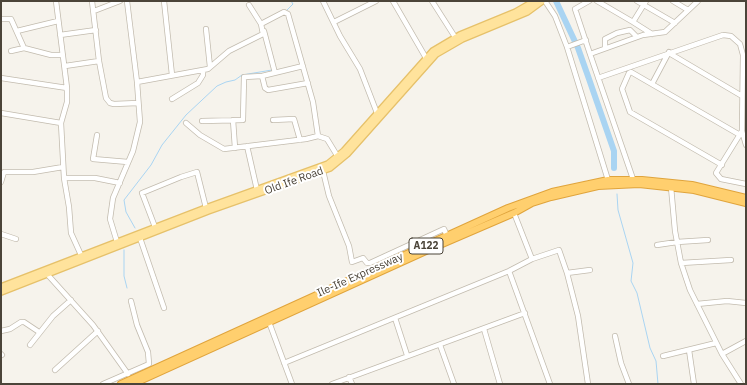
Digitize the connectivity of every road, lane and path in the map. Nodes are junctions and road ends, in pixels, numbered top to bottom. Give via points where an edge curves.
1 (56, 1) edge
2 (92, 1) edge
3 (120, 1) edge
4 (127, 1) edge
5 (164, 1) edge
6 (323, 1) edge
7 (376, 1) edge
8 (393, 1) edge
9 (432, 1) edge
10 (535, 1) edge
11 (542, 1) edge
12 (545, 1) edge
13 (589, 1) edge
14 (597, 1) edge
15 (637, 1) edge
16 (673, 1) edge
17 (698, 1) edge
18 (644, 3) edge
19 (249, 5) dead end
20 (526, 10) junction
21 (688, 10) junction
22 (94, 11) junction
23 (1, 19) edge
24 (58, 21) junction
25 (334, 22) junction
26 (632, 22) junction
27 (675, 23) junction
28 (261, 24) junction
29 (96, 30) junction
30 (206, 30) dead end
31 (17, 31) junction
32 (264, 31) junction
33 (652, 34) junction
34 (60, 35) junction
35 (456, 37) junction
36 (637, 37) junction
37 (585, 40) junction
38 (568, 47) junction
39 (24, 48) junction
40 (605, 48) junction
41 (11, 51) dead end
42 (669, 52) junction
43 (590, 54) junction
44 (62, 55) junction
45 (426, 58) junction
46 (99, 61) junction
47 (65, 66) junction
48 (303, 66) junction
49 (210, 67) junction
50 (202, 70) junction
51 (629, 70) junction
52 (275, 73) junction
53 (172, 75) junction
54 (262, 76) junction
55 (1, 78) edge
56 (598, 78) junction
57 (137, 82) junction
58 (308, 83) junction
59 (652, 84) junction
60 (67, 88) junction
61 (401, 89) junction
62 (742, 96) junction
63 (172, 99) dead end
64 (138, 102) junction
65 (1, 113) edge
66 (377, 113) junction
67 (233, 120) junction
68 (273, 120) dead end
69 (202, 121) dead end
70 (61, 123) junction
71 (186, 123) dead end
72 (741, 133) junction
73 (97, 135) dead end
74 (318, 136) junction
75 (300, 140) junction
76 (746, 145) edge
77 (247, 146) junction
78 (235, 148) junction
79 (338, 157) junction
80 (128, 162) junction
81 (722, 165) junction
82 (63, 167) junction
83 (323, 171) junction
84 (3, 172) edge
85 (64, 178) junction
86 (608, 180) junction
87 (633, 180) junction
88 (1, 182) edge
89 (120, 183) junction
90 (746, 184) edge
91 (671, 187) junction
92 (257, 190) junction
93 (746, 198) edge
94 (233, 200) junction
95 (746, 203) edge
96 (206, 208) junction
97 (514, 213) junction
98 (155, 227) junction
99 (1, 234) edge
100 (447, 236) junction
101 (140, 238) junction
102 (16, 239) dead end
103 (708, 240) dead end
104 (117, 242) junction
105 (677, 242) junction
106 (657, 245) dead end
107 (94, 253) junction
108 (81, 255) junction
109 (532, 259) junction
110 (731, 260) dead end
111 (681, 263) junction
112 (590, 270) dead end
113 (508, 271) junction
114 (567, 272) junction
115 (47, 274) junction
116 (1, 287) edge
117 (1, 292) edge
118 (71, 300) junction
119 (131, 301) dead end
120 (746, 303) edge
121 (697, 304) junction
122 (164, 308) dead end
123 (525, 313) junction
124 (394, 318) junction
125 (269, 322) junction
126 (484, 329) junction
127 (1, 331) edge
128 (98, 331) junction
129 (40, 332) junction
130 (615, 336) dead end
131 (746, 341) edge
132 (716, 343) junction
133 (30, 345) dead end
134 (440, 345) junction
135 (689, 350) junction
136 (722, 354) junction
137 (407, 355) junction
138 (663, 356) dead end
139 (284, 363) junction
140 (55, 370) dead end
141 (128, 374) junction
142 (349, 377) junction
143 (103, 384) edge
144 (121, 384) edge
145 (133, 384) edge
146 (292, 384) edge
147 (332, 384) edge
148 (352, 384) edge
149 (454, 384) edge
150 (500, 384) edge
151 (550, 384) edge
152 (588, 384) edge
153 (629, 384) edge
154 (694, 384) edge
155 (741, 384) edge

1 - 24 street
2 - 22 street
3 - 22 street
4 - 57 street
5 - 53 street
6 - 25 street
7 - 25 street
8 - 45 street
9 - 35 street
10 - 20 main road, Old Ife Road
11 - 20 main road, Old Ife Road
12 - 38 street via 555,16
13 - 37 street via 575,9
14 - 26 street
15 - 18 street
16 - 21 street
17 - 21 street
18 - 26 street
18 - 27 street
19 - 28 street
20 - 35 main road, Old Ife Road
20 - 61 main road, Old Ife Road via 443,49
21 - 27 street
22 - 29 street
23 - 31 street via 11,19
24 - 31 street
24 - 34 street
25 - 66 street via 360,69
26 - 33 street
27 - 33 street via 665,32
28 - 32 street
28 - 48 street via 284,12 288,14
29 - 34 street
29 - 46 street
30 - 49 street
31 - 39 street
32 - 49 street
32 - 52 street
33 - 36 street
34 - 44 street
35 - 45 main road, Old Ife Road via 441,45
36 - 40 street
36 - 40 street via 630,30 617,33 605,39
37 - 38 street
37 - 43 street
38 - 86 street
39 - 41 street
39 - 44 street
40 - 43 street
42 - 51 street
42 - 59 street
42 - 62 street
42 - 62 street via 722,35 731,36 742,47
43 - 56 street
44 - 47 street
45 - 61 main road, Old Ife Road
46 - 47 street
46 - 64 street via 108,101 114,104
47 - 60 street
48 - 52 street
48 - 58 street
49 - 50 street
50 - 53 street
50 - 63 street via 203,75 198,83
51 - 56 street
51 - 59 street
51 - 81 street via 622,88 630,112
52 - 54 street
53 - 57 street
54 - 58 street via 268,90
54 - 67 street via 243,78 244,119
55 - 60 street
56 - 87 street
57 - 64 street
58 - 74 street
59 - 72 street
60 - 70 street via 67,102
61 - 66 main road, Old Ife Road
61 - 83 main road, Old Ife Road via 347,154 335,165
62 - 72 street
64 - 80 street via 140,129
65 - 70 street
66 - 79 main road, Old Ife Road
67 - 69 street
67 - 78 street
68 - 75 street via 294,119
70 - 82 street
71 - 78 street via 224,149
72 - 76 street
72 - 81 street
73 - 80 street via 93,159
74 - 75 street
74 - 79 street via 327,139
75 - 77 street
77 - 78 street
77 - 92 street
79 - 92 main road, Old Ife Road via 322,167
80 - 89 street
81 - 90 street via 716,173 718,177
82 - 84 street via 33,172
82 - 85 street
83 - 94 main road, Old Ife Road
83 - 100 street via 352,262 363,258 370,263 443,229
84 - 88 street
85 - 89 street via 95,178
85 - 108 street via 71,233
86 - 87 highway, Ile-Ife Expressway / A122
86 - 100 highway, Ile-Ife Expressway / A122 via 540,195
87 - 93 highway, Ile-Ife Expressway / A122 via 692,185
89 - 104 street via 113,198 110,219
91 - 95 highway, Ile-Ife Expressway / A122
91 - 97 highway, Ile-Ife Expressway / A122 via 624,184 580,189 535,202
91 - 105 street via 672,217
92 - 94 main road, Old Ife Road
94 - 96 main road, Old Ife Road
94 - 101 main road, Old Ife Road
96 - 98 main road, Old Ife Road
96 - 98 street via 197,172 181,177 142,193
97 - 109 street
97 - 125 highway, Ile-Ife Expressway / A122
98 - 104 main road, Old Ife Road
99 - 102 street
100 - 144 highway, Ile-Ife Expressway / A122
101 - 107 main road, Old Ife Road
101 - 122 street
103 - 105 street
104 - 107 main road, Old Ife Road
105 - 106 street
105 - 111 street
107 - 108 main road, Old Ife Road
107 - 115 main road, Old Ife Road
108 - 116 main road, Old Ife Road
109 - 113 street
109 - 114 street via 559,250
110 - 111 street
111 - 121 street
112 - 114 street
113 - 123 street
113 - 124 street
114 - 152 street via 578,316
115 - 117 main road, Old Ife Road
115 - 118 street
118 - 128 street
118 - 129 street
119 - 141 street via 136,325 150,362
120 - 121 street via 727,301
121 - 132 street
123 - 126 street
123 - 151 street
124 - 137 street
124 - 139 street
125 - 139 street
125 - 145 highway, Ile-Ife Expressway / A122
126 - 134 street
126 - 150 street
127 - 129 street via 24,322
128 - 140 street
128 - 141 street
129 - 133 street
130 - 153 street
131 - 136 street
132 - 135 street
132 - 136 street
134 - 137 street
134 - 149 street
135 - 138 street
135 - 154 street
136 - 155 street
137 - 142 street
139 - 146 street
141 - 143 street
142 - 147 street
142 - 148 street

